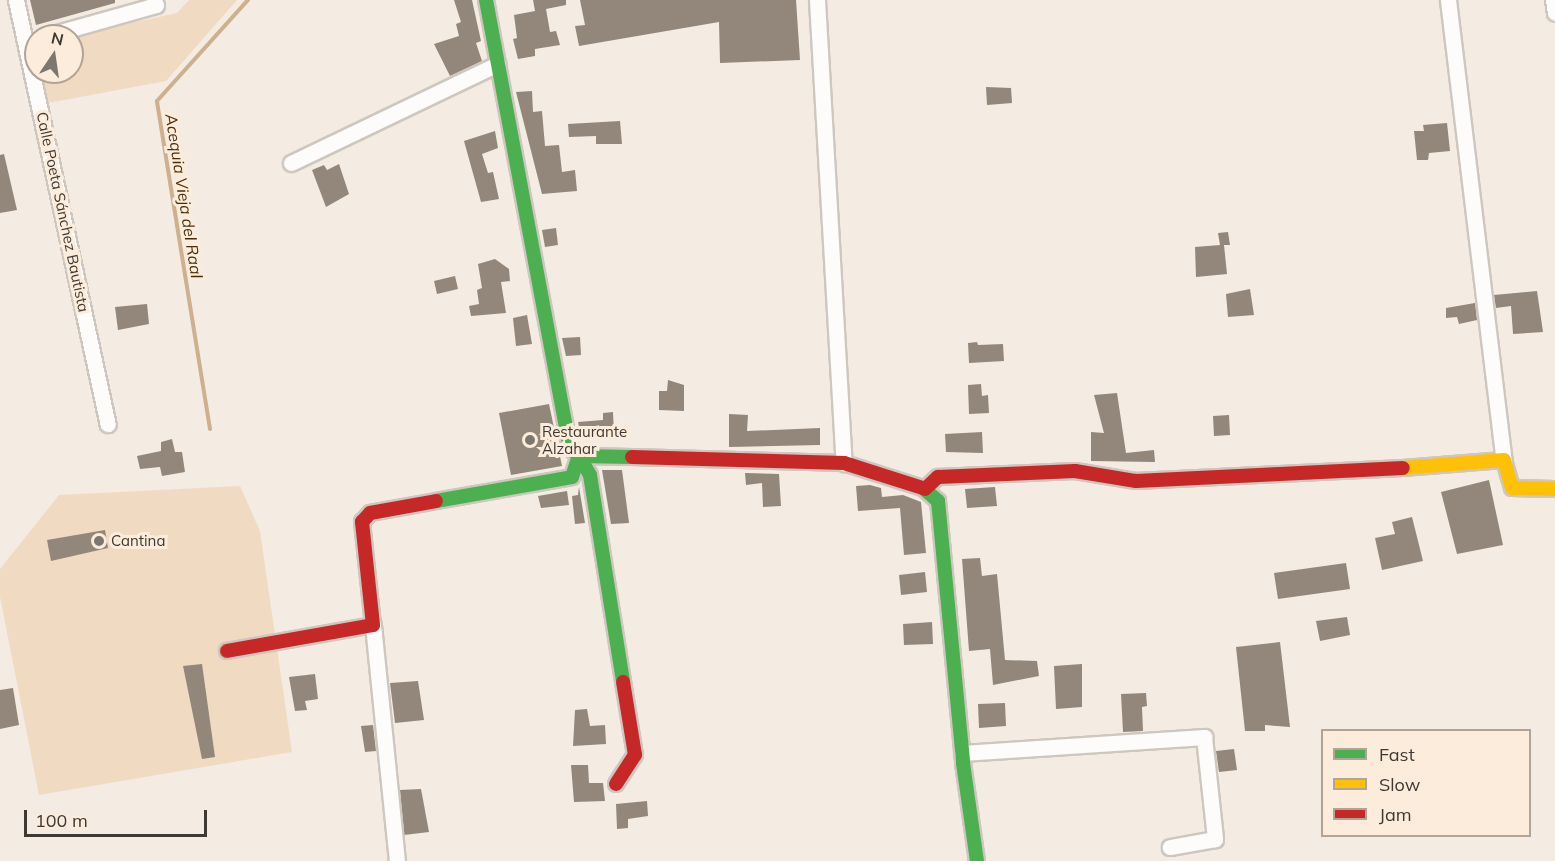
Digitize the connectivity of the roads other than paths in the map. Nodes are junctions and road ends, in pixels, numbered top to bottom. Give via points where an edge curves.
1 (16, 0) edge
2 (486, 0) edge
3 (817, 0) edge
4 (1448, 0) edge
5 (1553, 0) edge
6 (155, 3) edge
7 (1555, 13) edge
8 (25, 24) edge
9 (84, 24) edge
10 (498, 64) junction
11 (40, 84) edge
12 (291, 163) dead end
13 (108, 424) dead end
14 (579, 456) junction
15 (1504, 459) junction
16 (844, 463) junction
17 (925, 489) junction
18 (1555, 489) edge
19 (373, 625) junction
20 (227, 651) dead end
21 (962, 753) junction
22 (616, 784) dead end
23 (1170, 847) dead end
24 (397, 861) edge
25 (978, 861) edge

1 - 8 street, Calle Poeta Sánchez Bautista
2 - 10 street
3 - 16 street
4 - 15 street
5 - 7 street
6 - 9 street
10 - 12 street
10 - 14 street via 570,448
11 - 13 street, Calle Poeta Sánchez Bautista
14 - 16 street
14 - 19 street via 572,477 370,513 362,522
14 - 22 street via 590,475 635,755
15 - 17 street via 1335,474 1136,481 1075,471 938,477
15 - 18 street via 1512,488
16 - 17 street
17 - 21 street via 938,501
19 - 20 street
19 - 24 street
21 - 23 street via 1204,737 1215,839
21 - 25 street

